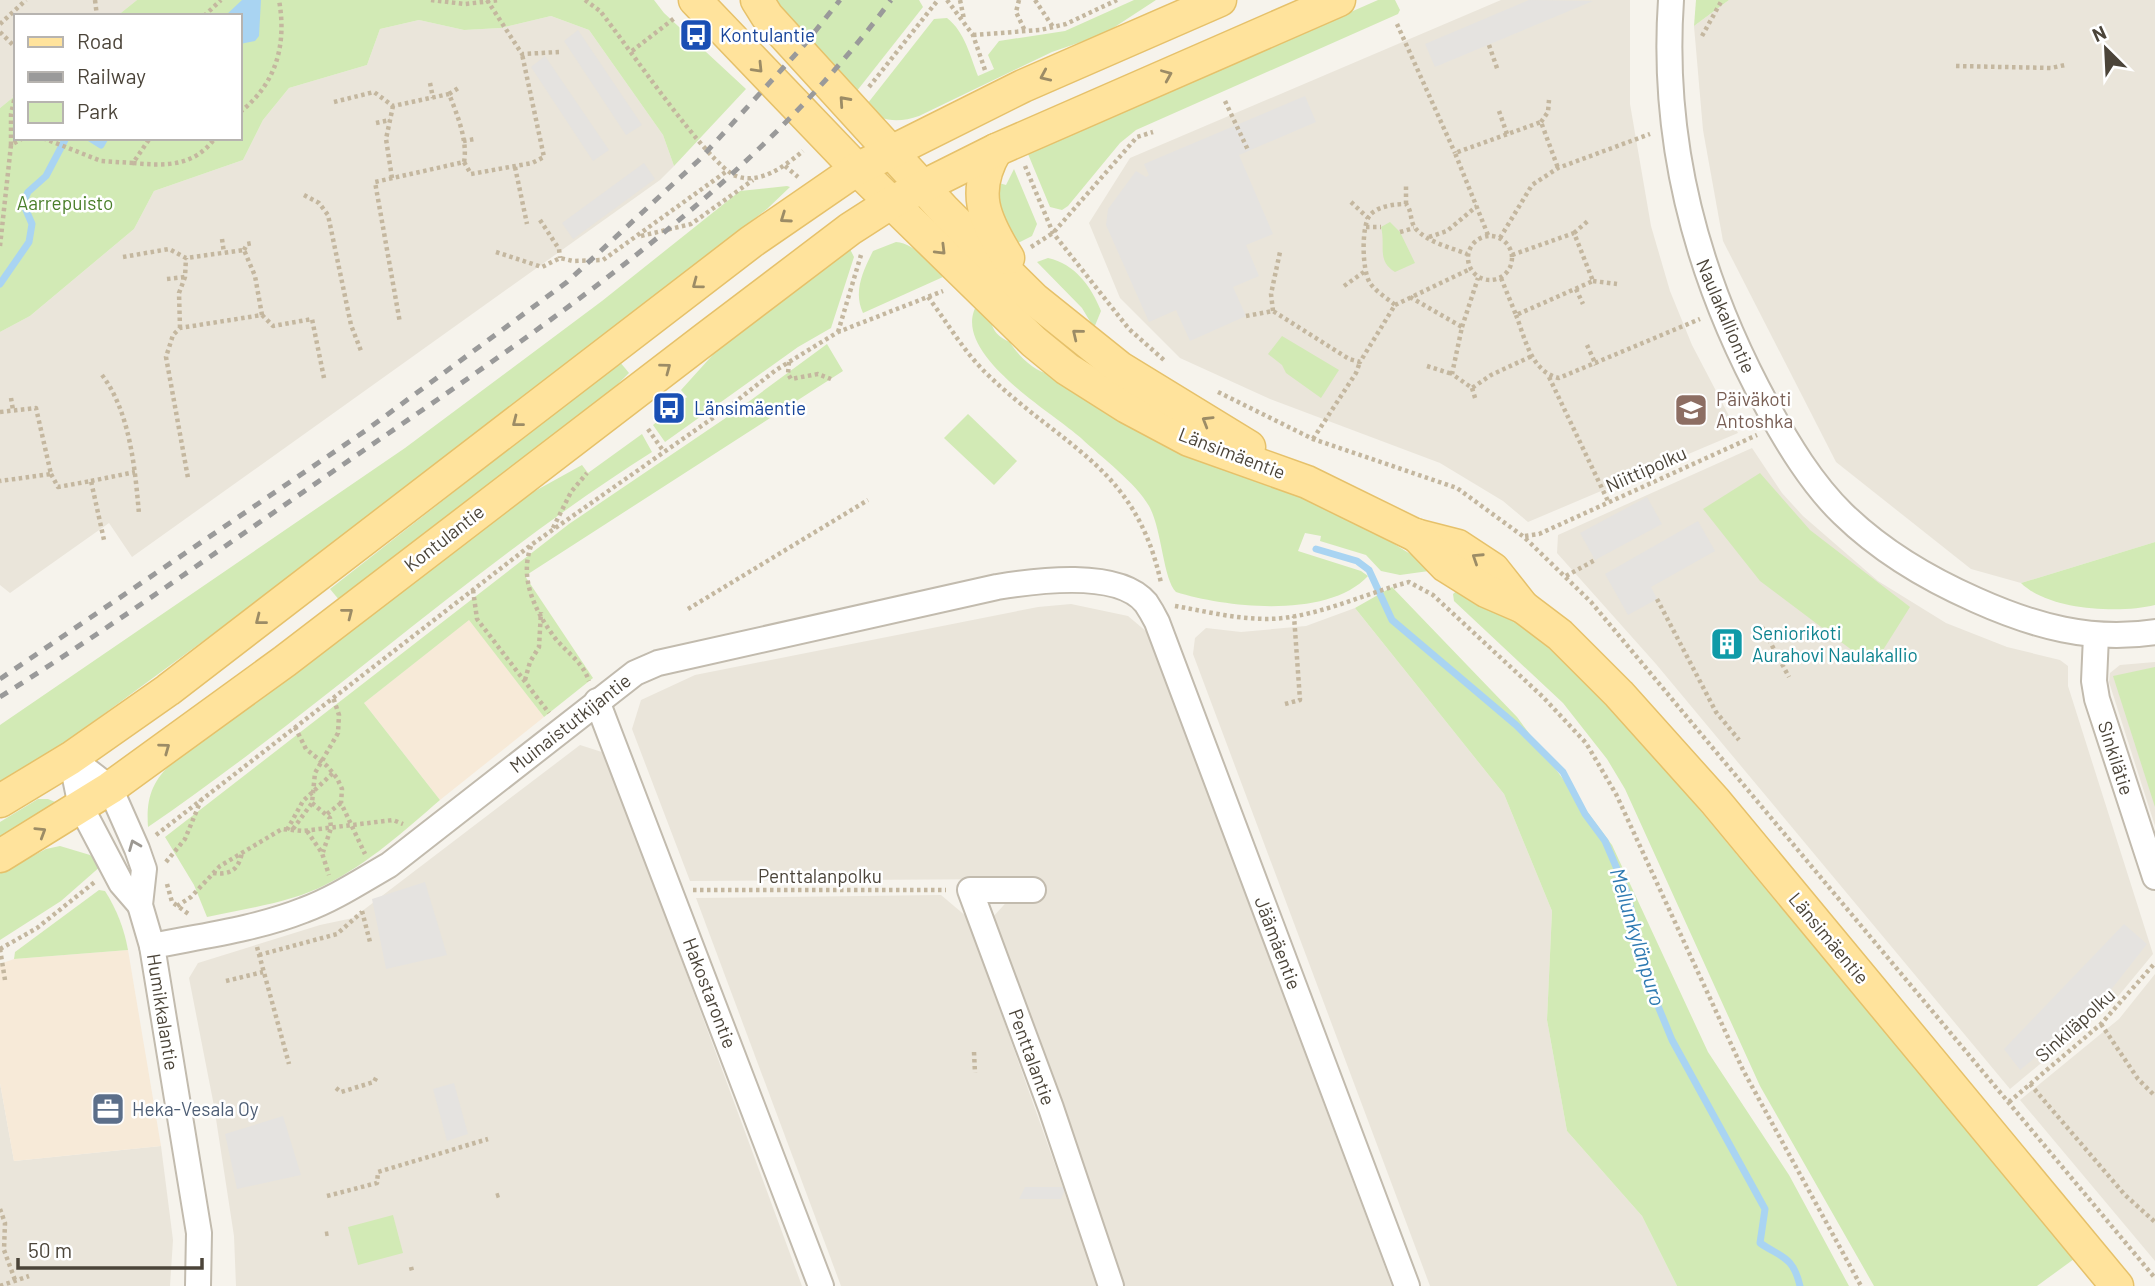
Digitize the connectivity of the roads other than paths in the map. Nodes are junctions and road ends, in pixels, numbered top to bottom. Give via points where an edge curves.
1 (757, 0) edge
2 (1220, 0) edge
3 (1339, 0) edge
4 (1671, 0) edge
5 (686, 8) edge
6 (996, 150) junction
7 (891, 151) junction
8 (857, 170) junction
9 (923, 185) junction
10 (892, 202) junction
11 (1034, 299) junction
12 (1307, 482) junction
13 (1156, 603) joint
14 (2155, 632) edge
15 (2096, 636) junction
16 (597, 701) junction
17 (71, 758) junction
18 (110, 788) junction
19 (0, 801) edge
20 (81, 807) junction
21 (0, 856) edge
22 (2155, 877) edge
23 (1032, 890) dead end
24 (141, 905) junction
25 (152, 946) junction
26 (198, 1286) edge
27 (821, 1286) edge
28 (1111, 1286) edge
29 (1406, 1286) edge
30 (2117, 1286) edge

7 -> 1 main road, Länsimäentie
2 -> 7 main road via 1023,86
6 -> 3 main road, Kontulantie
4 - 15 street, Naulakalliontie via 1670,100 1686,203 1701,259 1727,326 1776,422 1811,476 1841,513 1918,573 2007,613
5 -> 8 main road, Länsimäentie
6 - 9 main road, Kontulantie
6 - 11 main road via 984,170 982,203 987,222
7 - 8 main road
7 - 9 main road, Länsimäentie
8 - 10 main road, Länsimäentie
8 -> 17 main road via 751,242 213,656
9 - 10 main road, Kontulantie
9 - 11 main road, Länsimäentie
10 -> 12 main road, Länsimäentie via 1034,342 1094,387 1189,440
18 -> 10 main road, Kontulantie via 285,661 849,229
12 -> 11 main road, Länsimäentie via 1120,368
12 - 30 main road, Länsimäentie via 1415,535 1446,566 1523,607 1560,635 1715,801
13 - 16 street, Muinaistutkijantie via 1130,592 1065,578 997,587 686,654 635,673
13 - 29 street, Jäämäentie via 1157,622
14 - 15 street, Naulakalliontie
15 - 22 street, Sinkilätie via 2097,699
16 - 25 street, Muinaistutkijantie via 418,842 335,896 304,911 255,925
16 - 27 street, Hakostarontie
17 - 18 street, Humikkalantie
17 - 19 main road
17 - 20 street, Humikkalantie
18 - 20 main road, Kontulantie
24 -> 18 street, Humikkalantie via 144,869
21 -> 20 main road, Kontulantie
20 - 24 street, Humikkalantie via 121,883
23 - 28 street, Penttalantie via 970,890
24 - 25 street, Humikkalantie
25 - 26 street, Humikkalantie via 200,1233

